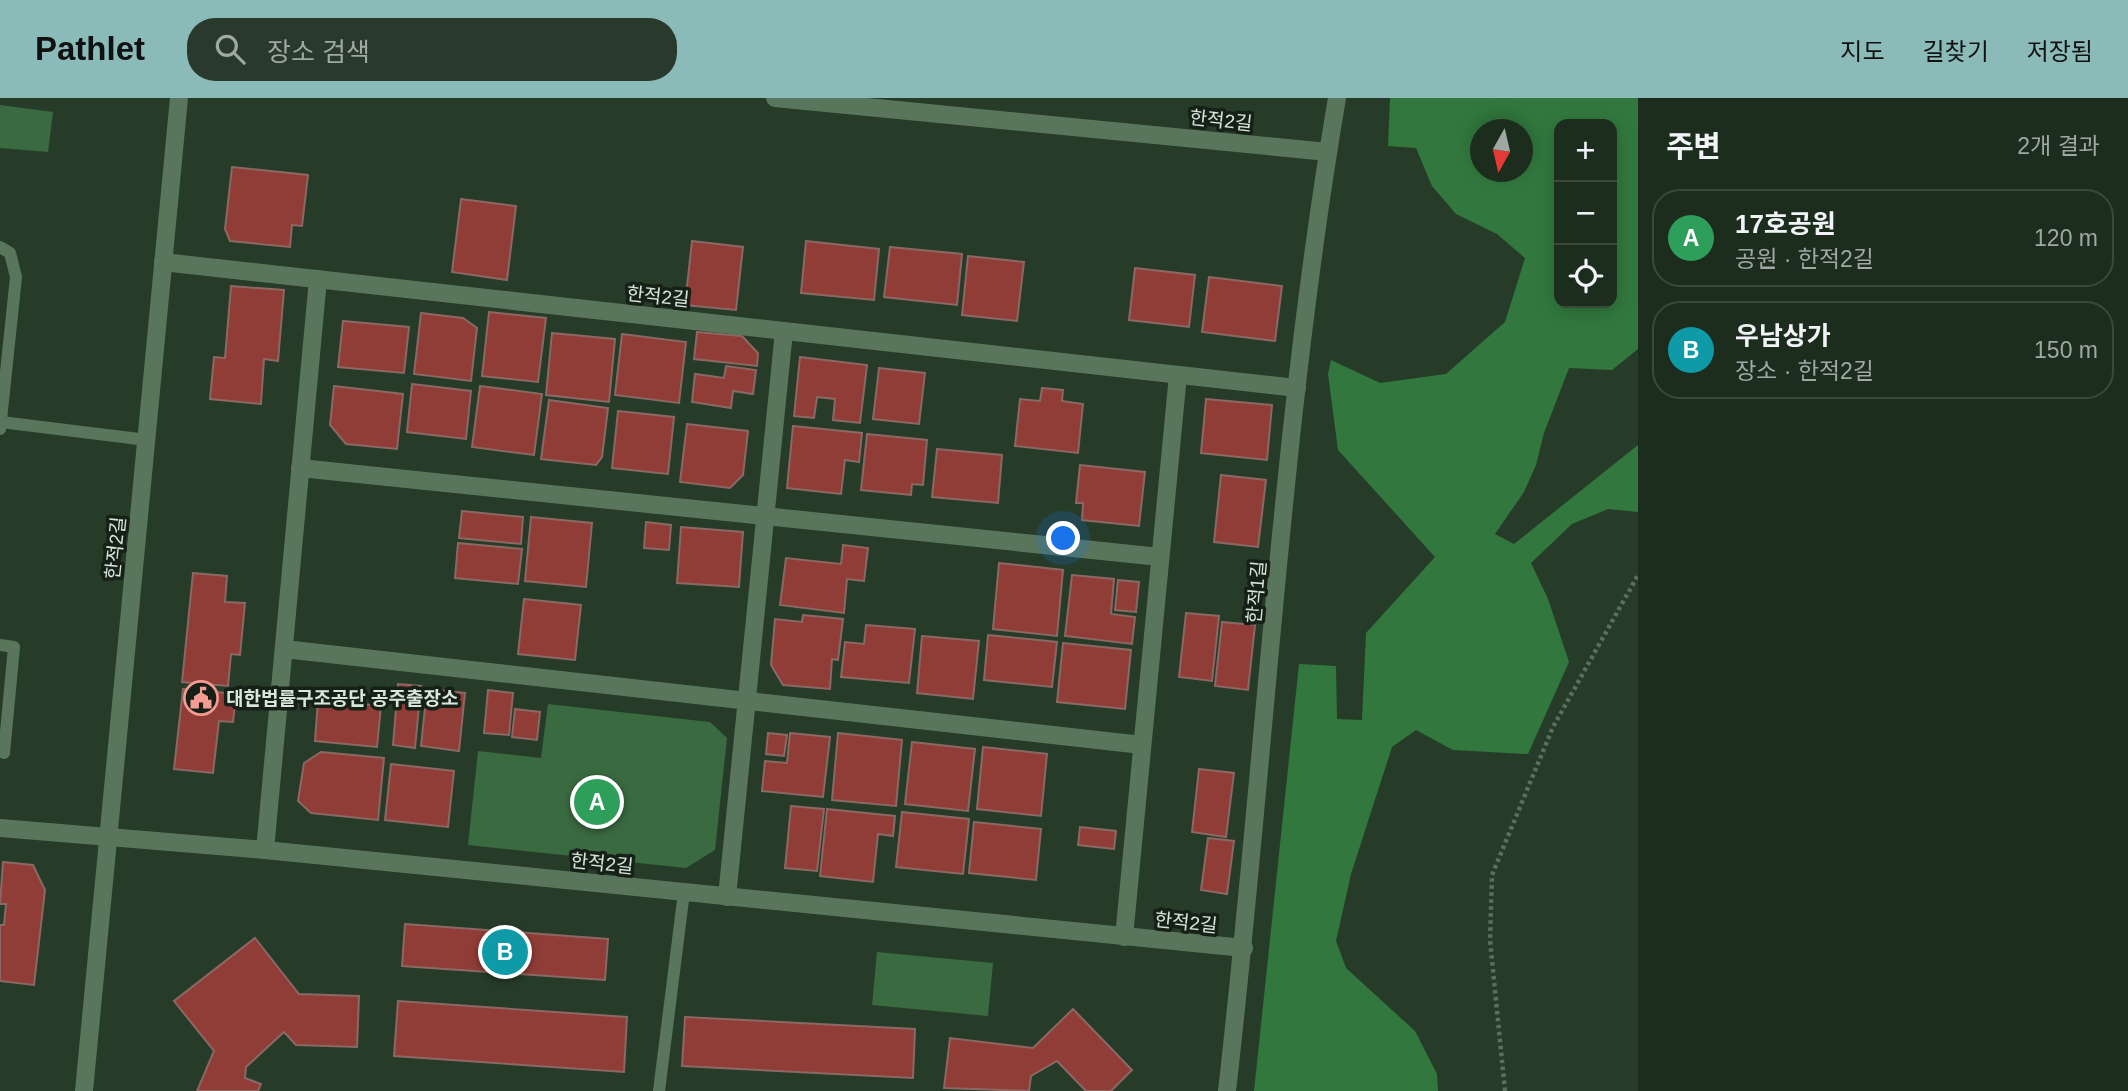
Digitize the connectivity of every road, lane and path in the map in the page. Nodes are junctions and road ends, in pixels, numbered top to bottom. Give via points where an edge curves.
1 (179, 98) edge
2 (775, 98) edge
3 (1337, 98) edge
4 (801, 99) edge
5 (1328, 152) junction
6 (0, 247) edge
7 (163, 262) junction
8 (318, 279) junction
9 (784, 331) junction
10 (1178, 375) junction
11 (1297, 388) junction
12 (1, 422) edge
13 (0, 429) edge
14 (147, 440) junction
15 (300, 468) junction
16 (765, 516) junction
17 (1160, 557) junction
18 (1638, 575) edge
19 (0, 645) edge
20 (284, 649) junction
21 (747, 701) junction
22 (1142, 745) junction
23 (4, 753) dead end
24 (0, 828) edge
25 (107, 837) junction
26 (265, 850) junction
27 (684, 892) junction
28 (727, 897) junction
29 (1124, 937) junction
30 (1244, 948) junction
31 (85, 1091) edge
32 (659, 1091) edge
33 (1227, 1091) edge
34 (1505, 1091) edge

1 - 7 street, 한적2길
2 - 4 street, 한적2길
3 - 5 street, 한적1길
4 - 5 street, 한적2길
5 - 11 street, 한적1길
6 - 12 lane via 10,253 16,277
7 - 8 street, 한적2길
7 - 14 street, 한적2길
8 - 9 street, 한적2길
8 - 15 street
9 - 10 street, 한적2길
9 - 16 street
10 - 11 street, 한적2길
10 - 17 street
11 - 30 street, 한적1길
12 - 13 lane
12 - 14 lane
14 - 25 street, 한적2길
15 - 16 street
15 - 20 street
16 - 17 street
16 - 21 street
17 - 22 street
18 - 34 path via 1553,727 1492,875 1490,940
19 - 23 lane via 14,646
20 - 21 street
20 - 26 street
21 - 22 street
21 - 28 street
22 - 29 street
24 - 25 street, 한적2길
25 - 26 street, 한적2길
25 - 31 street, 한적2길
26 - 27 street, 한적2길
27 - 28 street, 한적2길
27 - 32 lane
28 - 29 street, 한적2길
29 - 30 street, 한적2길
30 - 33 street, 한적1길

